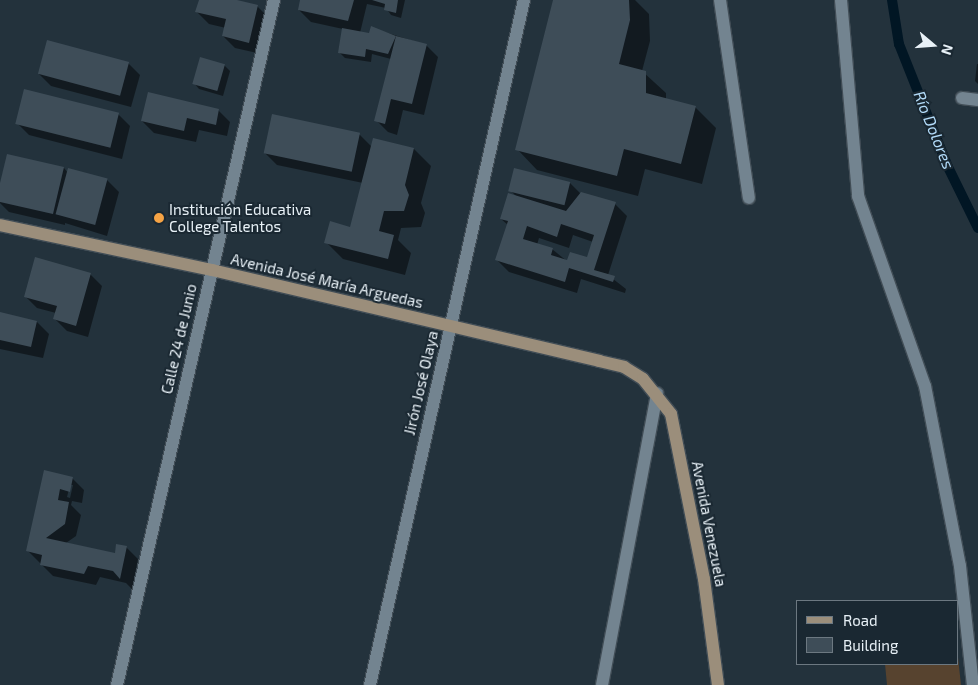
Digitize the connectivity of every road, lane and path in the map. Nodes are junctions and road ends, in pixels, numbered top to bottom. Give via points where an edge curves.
1 (274, 0) edge
2 (524, 0) edge
3 (720, 0) edge
4 (841, 0) edge
5 (962, 98) dead end
6 (978, 100) edge
7 (749, 198) dead end
8 (0, 225) edge
9 (212, 270) junction
10 (450, 326) junction
11 (643, 379) joint
12 (657, 393) junction
13 (117, 685) edge
14 (370, 685) edge
15 (602, 685) edge
16 (718, 685) edge
17 (973, 685) edge

1 - 9 street, Calle 24 de Junio
2 - 10 street, Jirón José Olaya
3 - 7 street
4 - 17 street via 858,196 925,386 960,566
5 - 6 street
8 - 9 street, Avenida José María Arguedas
9 - 10 street, Avenida José María Arguedas
9 - 13 street, Calle 24 de Junio
10 - 11 street, Avenida José María Arguedas via 624,367
10 - 14 street, Jirón José Olaya
11 - 12 street, Avenida Venezuela
12 - 15 street
12 - 16 street, Avenida Venezuela via 671,414 704,579

